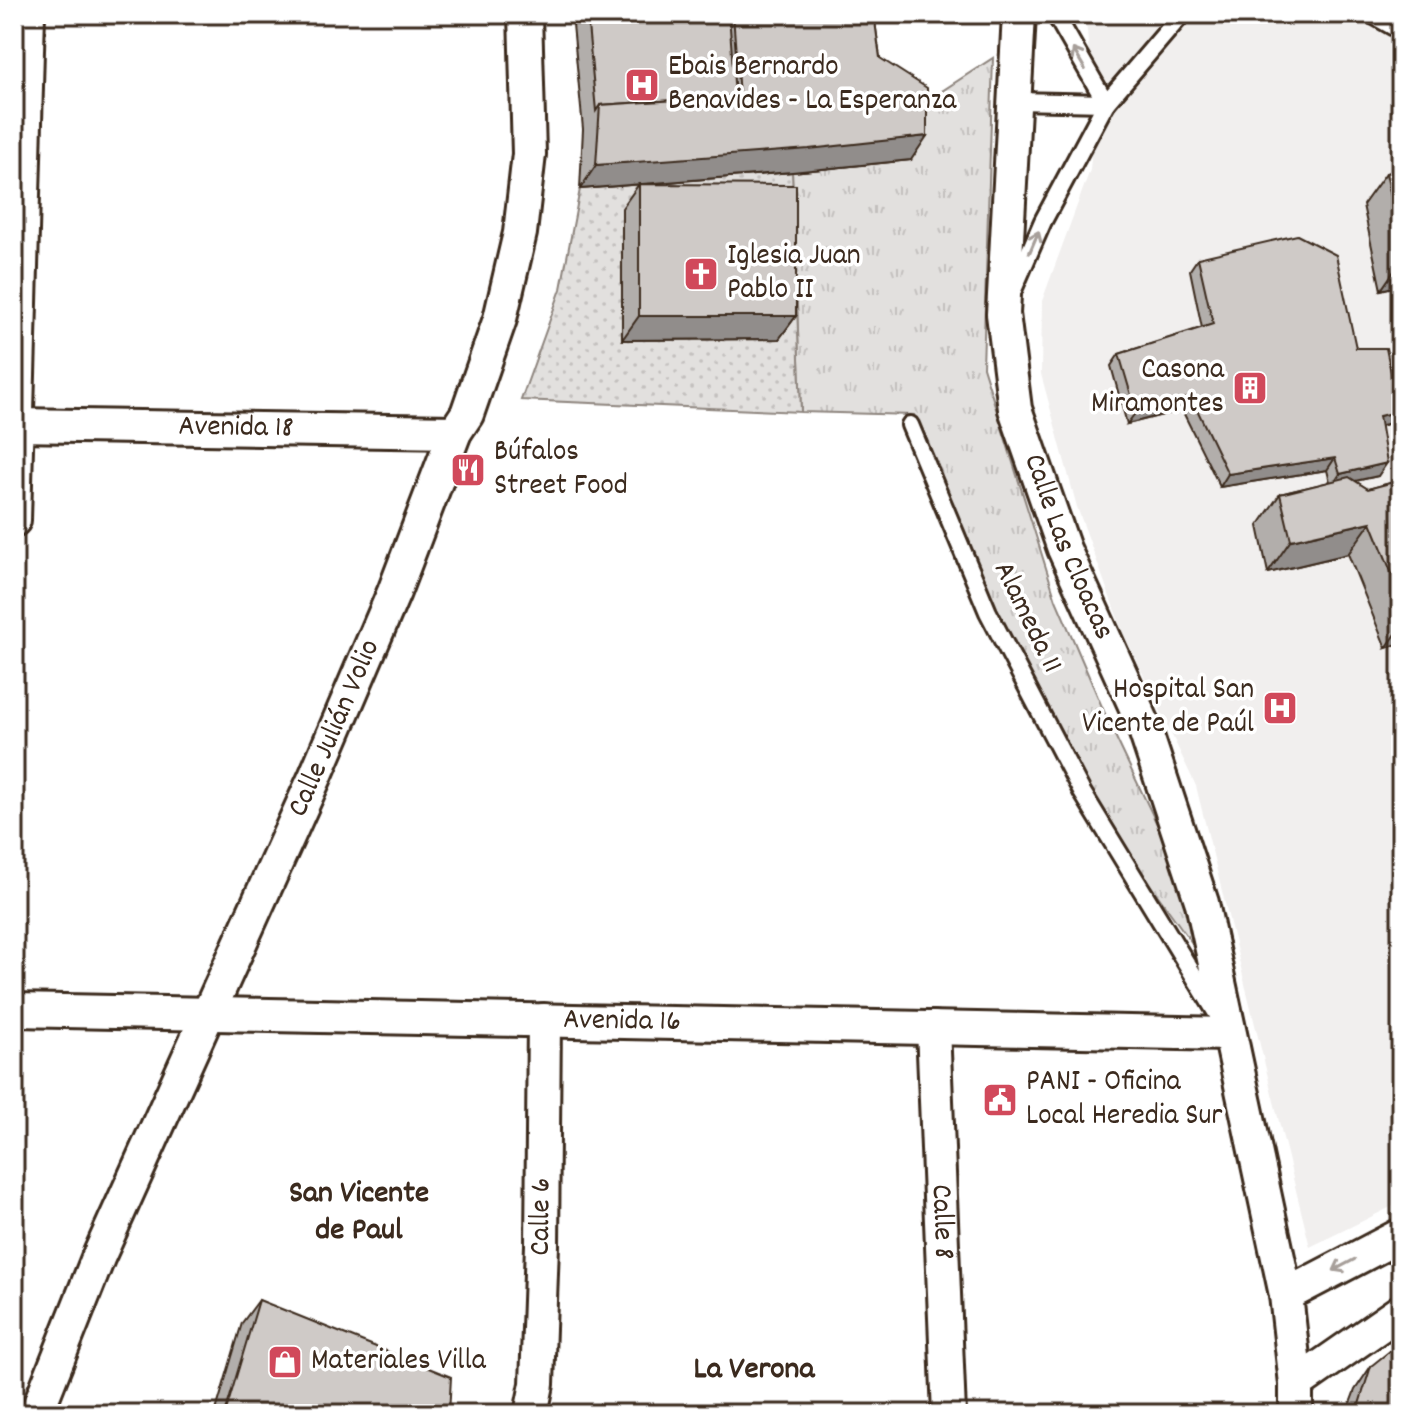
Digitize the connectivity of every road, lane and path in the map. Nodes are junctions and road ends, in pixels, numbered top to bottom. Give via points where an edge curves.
1 (28, 14) edge
2 (525, 14) edge
3 (1019, 14) edge
4 (1055, 14) edge
5 (1182, 14) edge
6 (1371, 14) edge
7 (1401, 31) edge
8 (1016, 101) junction
9 (1106, 103) junction
10 (1003, 314) junction
11 (16, 425) junction
12 (910, 425) dead end
13 (455, 432) junction
14 (14, 520) edge
15 (14, 1010) edge
16 (208, 1014) junction
17 (544, 1020) junction
18 (933, 1028) junction
19 (1229, 1034) junction
20 (1401, 1235) edge
21 (1286, 1295) junction
22 (1401, 1311) edge
23 (1296, 1399) edge
24 (36, 1414) edge
25 (531, 1414) edge
26 (949, 1414) edge

1 - 11 street
2 - 13 street, Calle Julián Volio via 529,154 520,233 500,319 467,414
3 - 8 street, Calle Las Cloacas
9 -> 4 lane
5 - 9 lane
6 - 7 lane
8 - 9 lane
8 - 10 street, Calle Las Cloacas
10 -> 9 lane via 1043,221
10 - 19 street, Calle Las Cloacas via 1015,409 1064,549 1147,736 1202,903
11 - 13 street, Avenida 18
11 - 14 street
12 - 19 lane, Alameda 11 via 988,612 1082,792
13 - 16 street, Calle Julián Volio via 394,592
15 - 16 street, Avenida 16
16 - 17 street, Avenida 16
16 - 24 street, Calle Julián Volio via 98,1258
17 - 18 street, Avenida 16
17 - 25 street, Calle 6 via 537,1384
18 - 19 street, Avenida 16
18 - 26 street, Calle 8
19 - 21 street, Calle Las Cloacas
20 -> 21 street
21 - 23 street, Calle Las Cloacas
22 - 23 street

